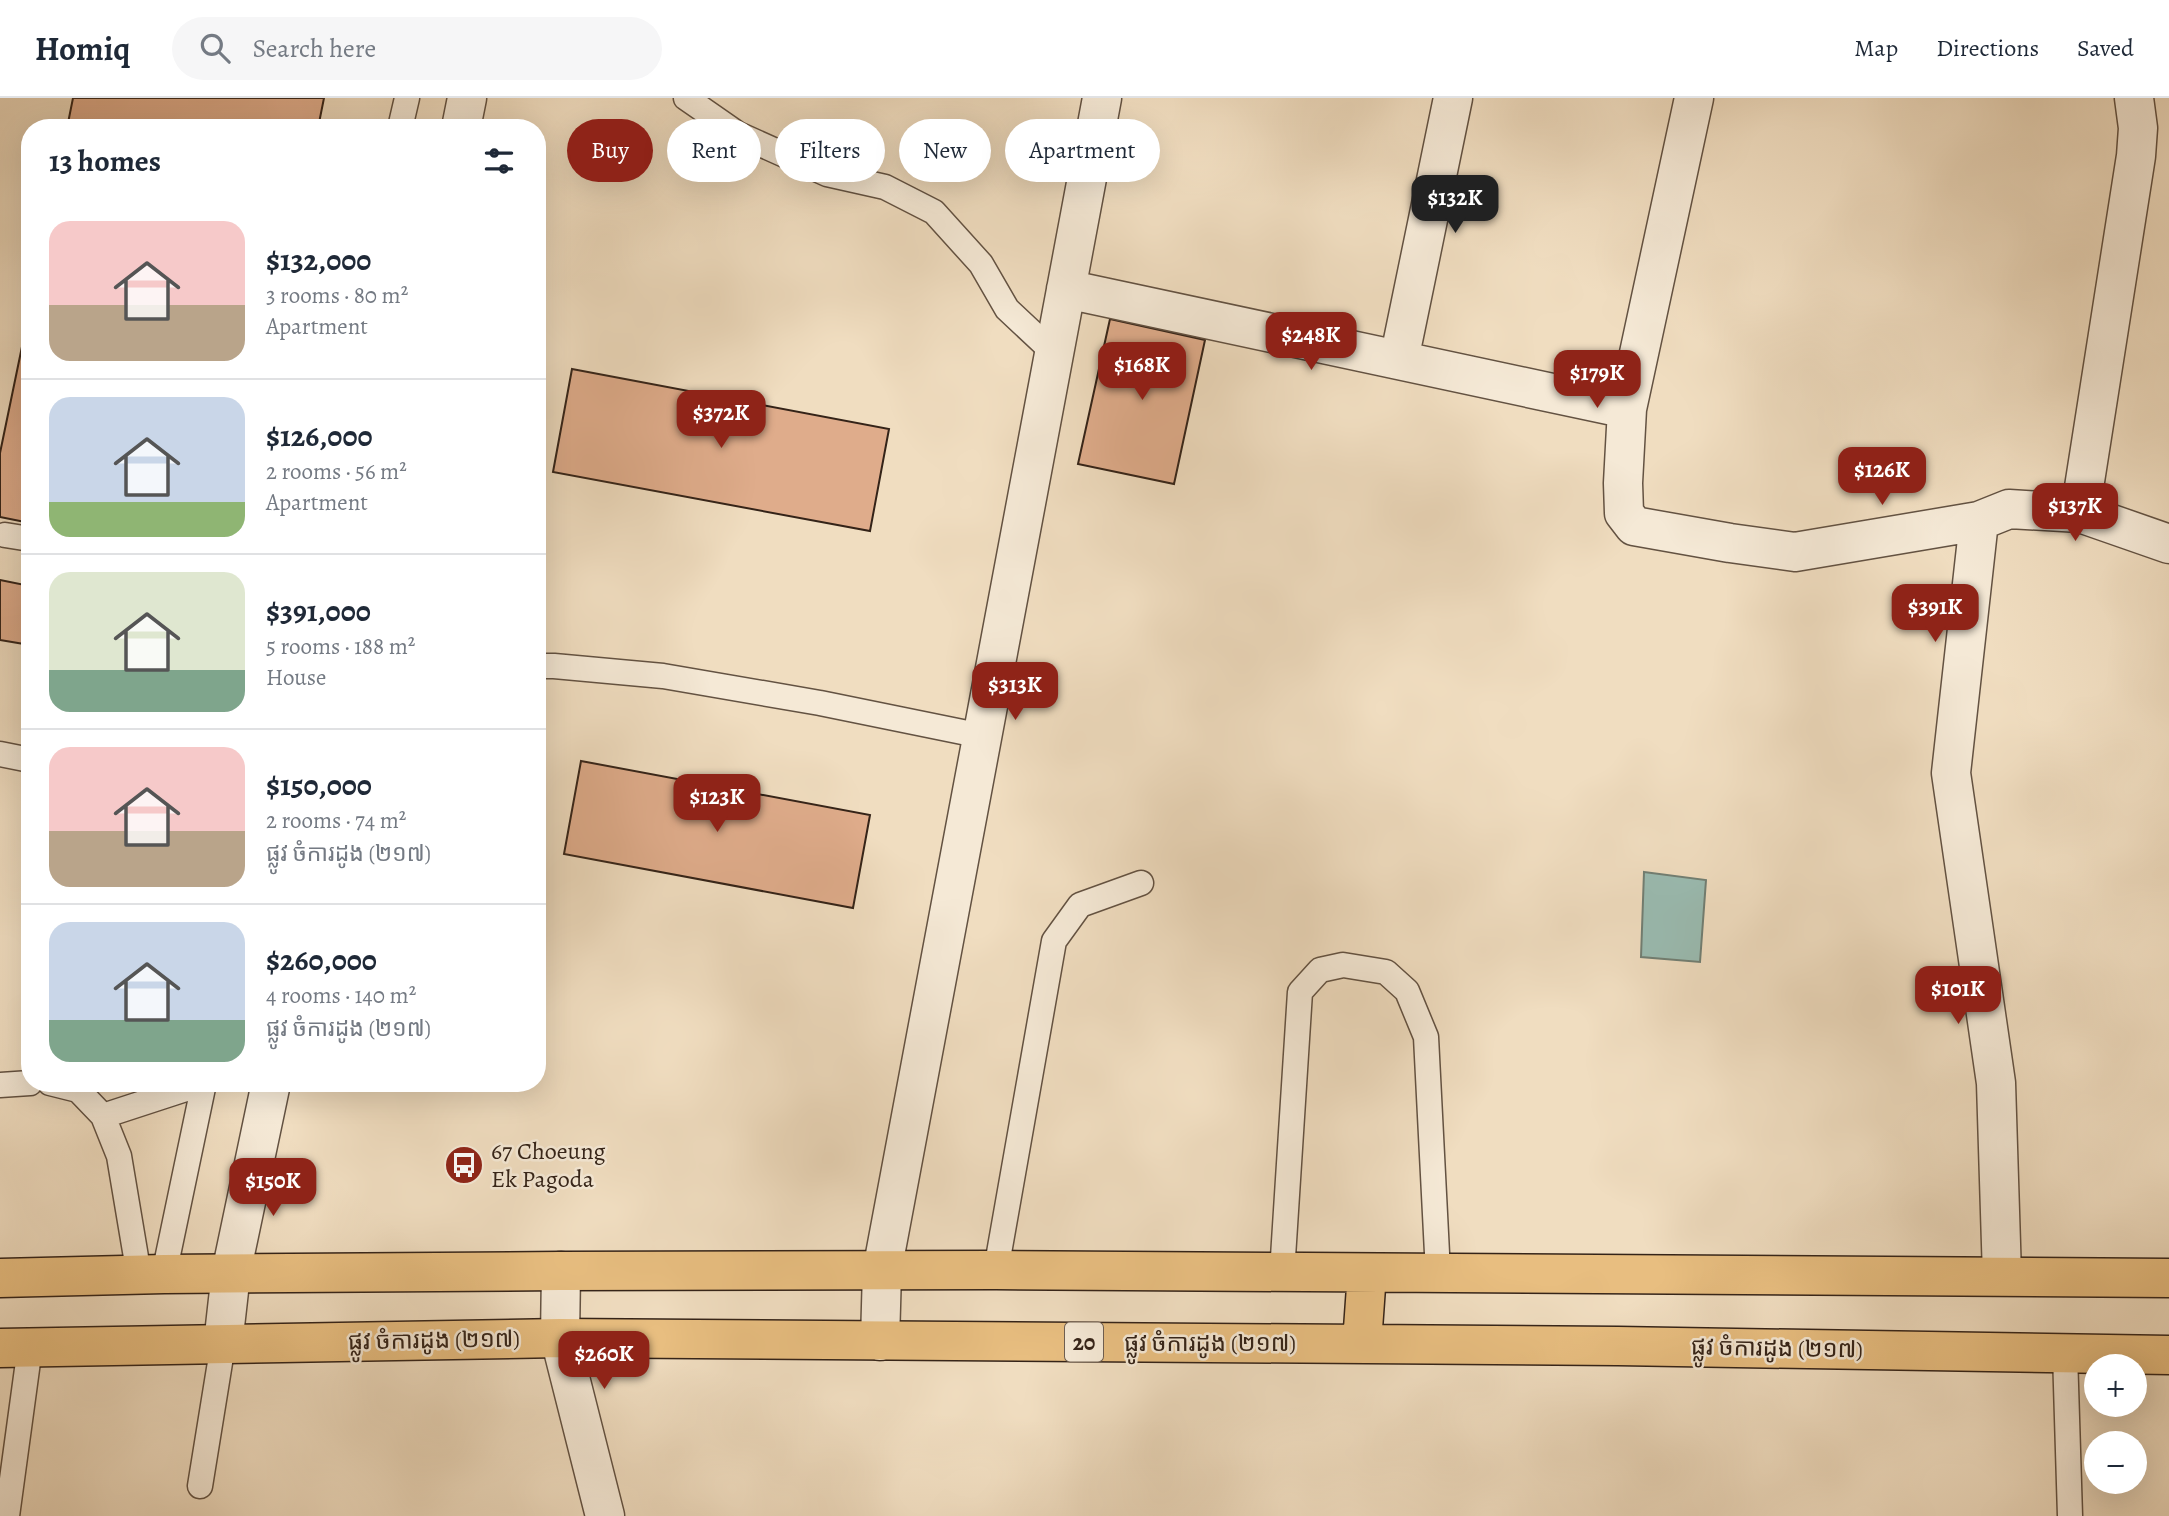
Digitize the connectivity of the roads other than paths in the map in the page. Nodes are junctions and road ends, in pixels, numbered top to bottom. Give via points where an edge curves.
1 (407, 98) edge
2 (467, 98) edge
3 (686, 98) edge
4 (1102, 98) edge
5 (1453, 98) edge
6 (1694, 98) edge
7 (2134, 98) edge
8 (402, 119) edge
9 (463, 119) edge
10 (1066, 289) junction
11 (1054, 353) junction
12 (1399, 360) junction
13 (1627, 409) junction
14 (2080, 513) junction
15 (1979, 520) junction
16 (5, 535) dead end
17 (21, 538) edge
18 (2169, 544) edge
19 (546, 666) edge
20 (982, 736) junction
21 (0, 754) edge
22 (21, 758) edge
23 (1141, 883) dead end
24 (21, 1084) edge
25 (0, 1085) edge
26 (80, 1092) edge
27 (176, 1092) edge
28 (202, 1092) edge
29 (269, 1092) edge
30 (103, 1116) junction
31 (996, 1270) junction
32 (561, 1271) junction
33 (881, 1271) junction
34 (231, 1273) junction
35 (1282, 1273) junction
36 (1367, 1273) junction
37 (1438, 1273) junction
38 (152, 1274) junction
39 (2002, 1276) junction
40 (0, 1278) edge
41 (2169, 1278) edge
42 (560, 1338) junction
43 (880, 1340) junction
44 (1362, 1343) junction
45 (223, 1344) junction
46 (15, 1348) edge
47 (2065, 1353) junction
48 (2169, 1354) edge
49 (200, 1486) dead end
50 (7, 1516) edge
51 (605, 1516) edge
52 (2070, 1516) edge

1 - 8 lane
2 - 9 street
3 - 11 lane via 738,134 827,174 885,187 934,212 981,264 1007,309
4 - 10 street
5 - 12 street
6 - 13 street
7 - 14 street via 2136,156
10 - 11 street
10 - 12 street
11 - 20 street
12 - 13 street
13 - 15 street via 1624,513 1634,526 1795,552
14 - 15 street via 2009,509
14 - 18 street
15 - 39 street via 1951,774 1996,1083
16 - 17 lane
19 - 20 lane via 663,676
20 - 33 street
21 - 22 lane
23 - 31 lane via 1080,905 1054,941
24 - 25 lane
26 - 30 lane
27 - 30 lane
28 - 38 lane
29 - 34 street
30 - 38 lane
31 - 33 main road
31 - 35 main road
32 - 33 main road
32 - 34 main road
32 - 42 street
33 - 43 street
34 - 38 main road
34 - 45 street
35 - 36 main road
35 - 37 lane via 1300,992 1320,970 1343,965 1385,971 1406,991 1426,1037
36 - 37 main road
36 - 44 main road
37 - 39 main road
38 - 40 main road
39 - 41 main road
42 - 43 main road, ផ្លូវ ចំការដូង (២១៧) / 20
42 - 45 main road, ផ្លូវ ចំការដូង (២១៧) / 20
42 - 51 street
43 - 44 main road, ផ្លូវ ចំការដូង (២១៧) / 20
44 - 47 main road, ផ្លូវ ចំការដូង (២១៧) / 20
45 - 46 main road, ផ្លូវ ចំការដូង (២១៧) / 20
45 - 49 lane
46 - 50 lane
47 - 48 main road, ផ្លូវ ចំការដូង (២១៧) / 20
47 - 52 lane

